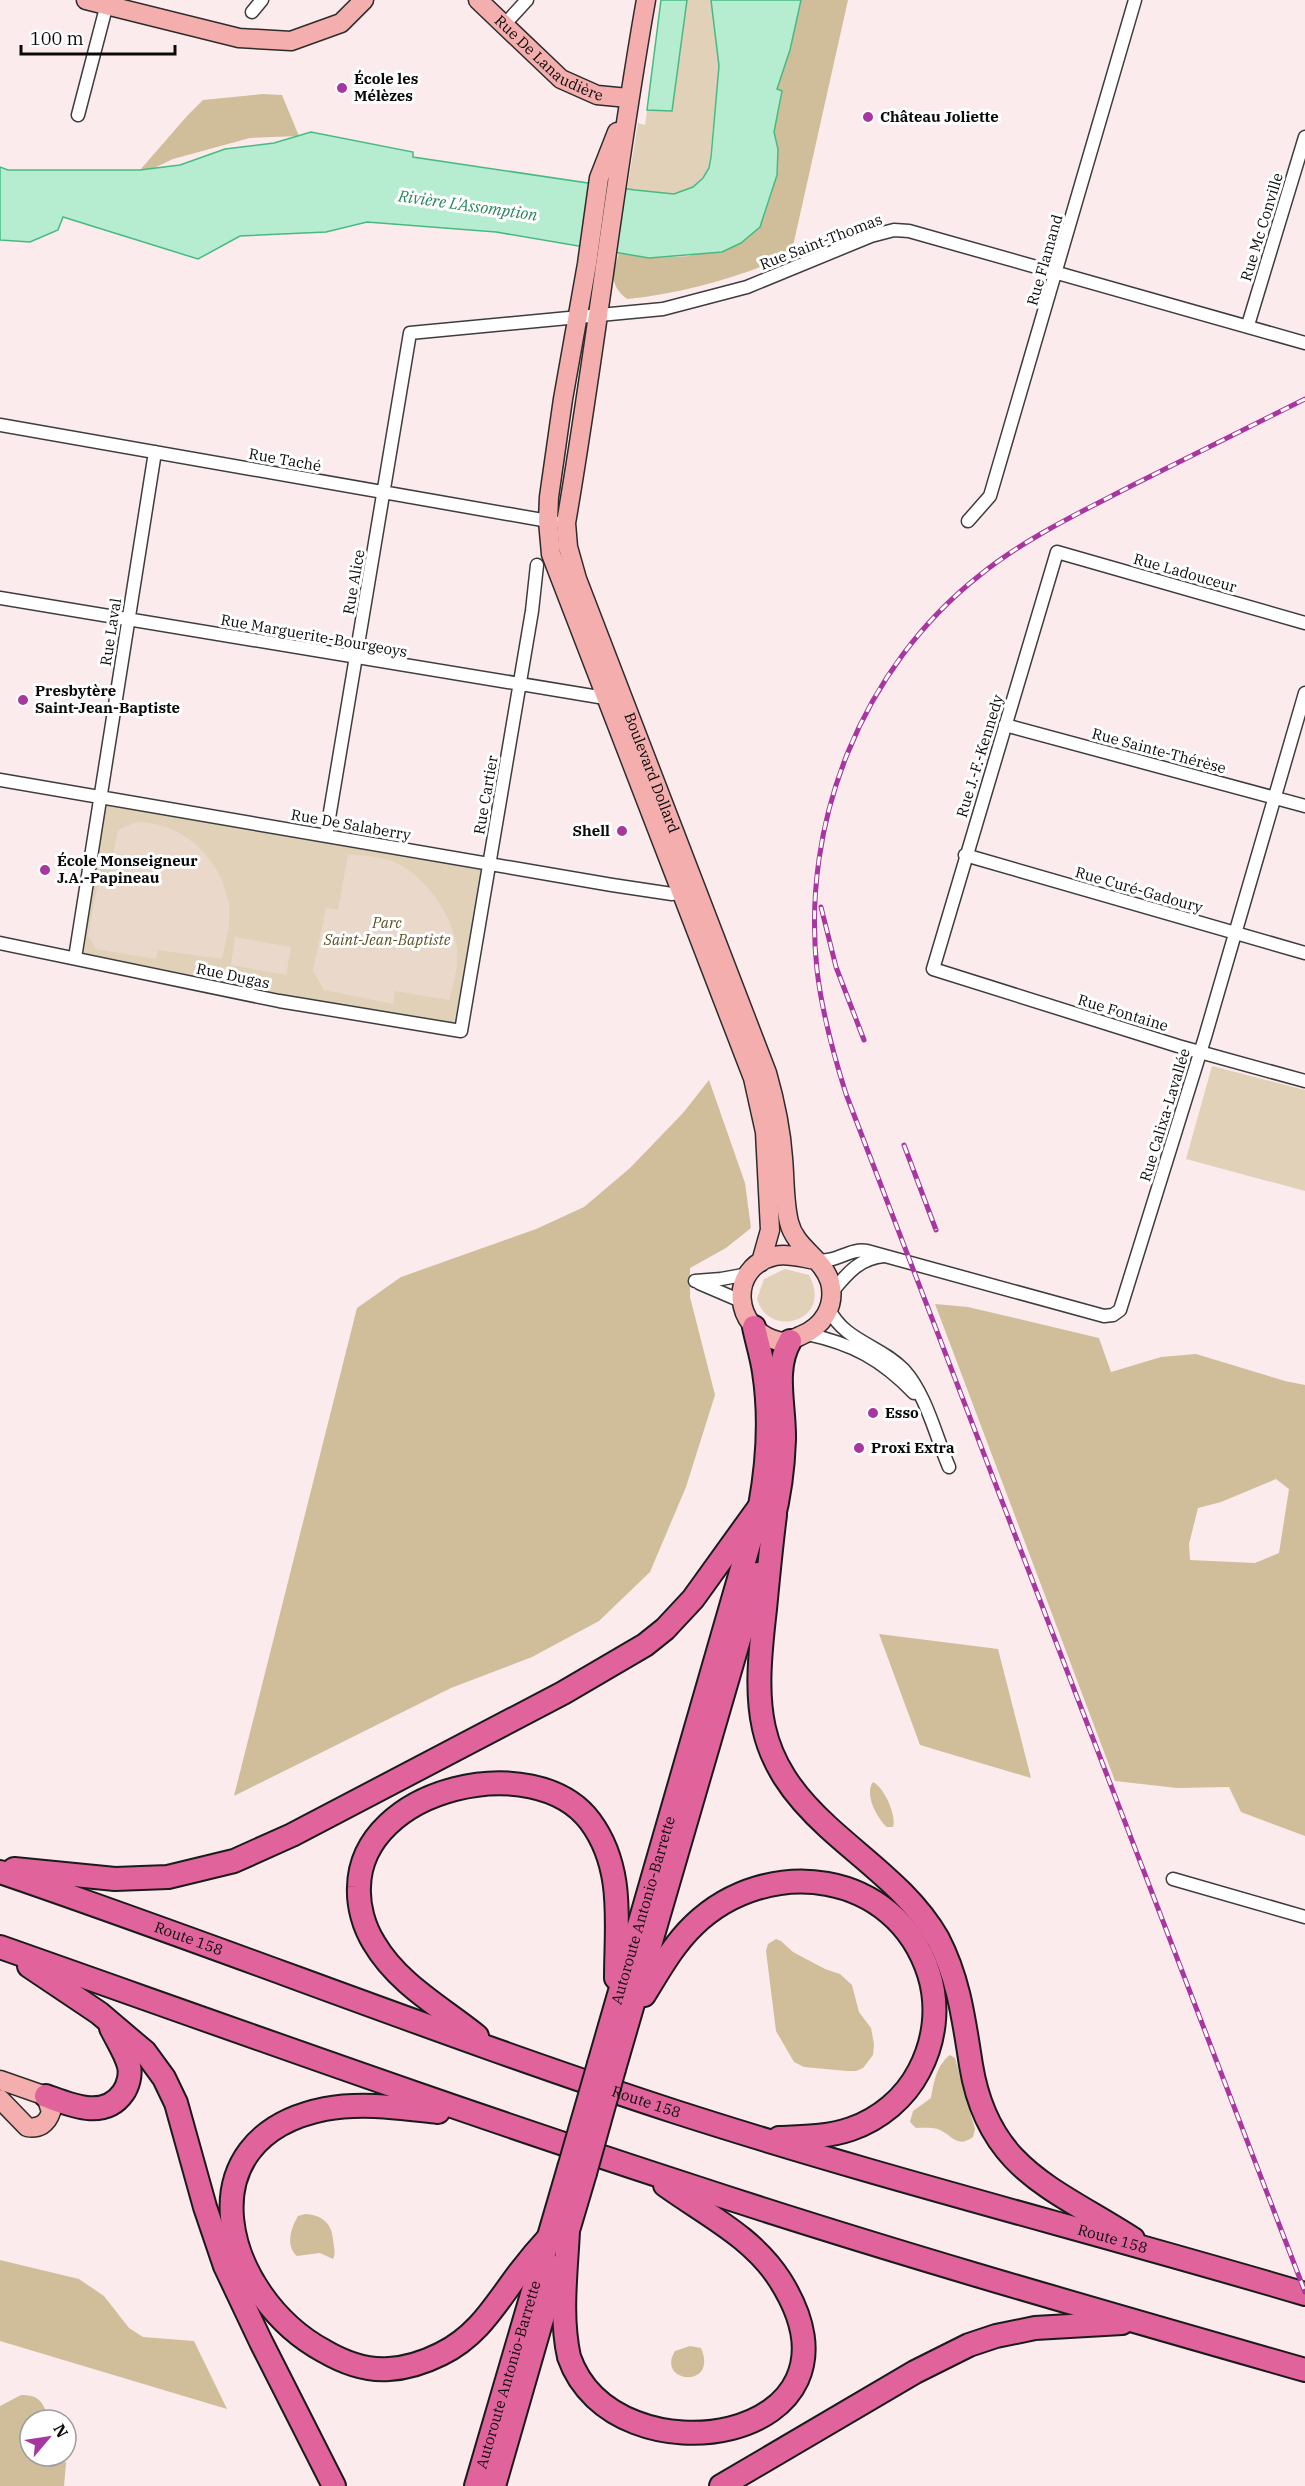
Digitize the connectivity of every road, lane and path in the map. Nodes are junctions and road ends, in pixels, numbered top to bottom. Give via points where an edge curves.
1 (86, 0) edge
2 (262, 0) edge
3 (364, 0) edge
4 (478, 0) edge
5 (527, 0) edge
6 (645, 0) edge
7 (1135, 0) edge
8 (107, 3) edge
9 (252, 12) dead end
10 (505, 24) junction
11 (627, 104) junction
12 (78, 115) dead end
13 (1305, 137) edge
14 (1299, 180) edge
15 (1057, 272) junction
16 (598, 314) junction
17 (576, 317) junction
18 (1248, 325) junction
19 (410, 333) joint
20 (1305, 343) edge
21 (0, 425) edge
22 (155, 452) junction
23 (384, 493) junction
24 (968, 521) dead end
25 (557, 522) junction
26 (1057, 552) joint
27 (537, 565) dead end
28 (0, 598) edge
29 (129, 620) junction
30 (1305, 623) edge
31 (357, 658) junction
32 (520, 685) junction
33 (1305, 693) edge
34 (615, 698) junction
35 (1005, 725) junction
36 (0, 780) edge
37 (100, 797) junction
38 (1274, 798) junction
39 (1305, 806) edge
40 (326, 836) junction
41 (965, 855) junction
42 (489, 864) junction
43 (690, 890) junction
44 (1235, 933) junction
45 (0, 943) edge
46 (1305, 953) edge
47 (75, 958) junction
48 (933, 969) joint
49 (461, 1031) joint
50 (1200, 1052) junction
51 (1305, 1081) edge
52 (885, 1256) junction
53 (816, 1260) junction
54 (755, 1268) junction
55 (741, 1301) junction
56 (830, 1301) junction
57 (754, 1327) junction
58 (798, 1337) junction
59 (924, 1406) junction
60 (949, 1467) dead end
61 (767, 1510) junction
62 (0, 1870) edge
63 (1173, 1879) dead end
64 (1305, 1917) edge
65 (0, 1947) edge
66 (623, 2010) junction
67 (108, 2022) junction
68 (492, 2049) junction
69 (0, 2080) edge
70 (46, 2096) junction
71 (0, 2099) edge
72 (479, 2116) junction
73 (765, 2140) junction
74 (645, 2171) junction
75 (559, 2233) junction
76 (1152, 2251) junction
77 (1305, 2294) edge
78 (1138, 2322) junction
79 (1305, 2370) edge
80 (611, 2434) dead end
81 (734, 2454) dead end
82 (334, 2486) edge
83 (476, 2486) edge
84 (494, 2486) edge
85 (721, 2486) edge

1 - 8 main road
2 - 9 street
3 - 8 main road via 341,23 291,41 239,38
4 - 10 main road, Rue De Lanaudière
5 - 10 street
6 - 11 main road
7 - 15 street, Rue Flamand
8 - 12 street
10 - 11 main road, Rue De Lanaudière via 561,79
11 - 16 main road, Boulevard Dollard
11 - 17 main road, Boulevard Dollard via 599,178
13 - 14 street, Rue Mc Conville
14 - 18 street, Rue Mc Conville
15 - 16 street, Rue Saint-Thomas via 894,230 747,287 663,309
15 - 18 street, Rue Saint-Thomas
15 - 24 street, Rue Flamand via 990,496
16 - 17 street, Rue Saint-Thomas
16 - 25 main road, Boulevard Dollard
17 - 19 street, Rue Saint-Thomas
17 - 25 main road, Boulevard Dollard via 563,399
18 - 20 street, Rue Saint-Thomas
19 - 23 street, Rue Alice
21 - 22 street, Rue Taché
22 - 23 street, Rue Taché
22 - 29 street, Rue Laval
23 - 25 street, Rue Taché
23 - 31 street, Rue Alice
25 - 34 main road, Boulevard Dollard via 551,554
26 - 30 street, Rue Ladouceur
26 - 35 street, Rue J.-F.-Kennedy
27 - 32 street, Rue Cartier
28 - 29 street, Rue Marguerite-Bourgeoys
29 - 31 street, Rue Marguerite-Bourgeoys
29 - 37 street, Rue Laval
31 - 32 street, Rue Marguerite-Bourgeoys
31 - 40 street, Rue Alice
32 - 34 street, Rue Marguerite-Bourgeoys
32 - 42 street, Rue Cartier
33 - 38 street, Rue Calixa-Lavallée
34 - 43 main road, Boulevard Dollard
35 - 38 street, Rue Sainte-Thérèse
35 - 41 street, Rue J.-F.-Kennedy
36 - 37 street, Rue De Salaberry
37 - 40 street, Rue De Salaberry
37 - 47 street, Rue Laval
38 - 39 street, Rue Sainte-Thérèse
38 - 44 street, Rue Calixa-Lavallée
40 - 42 street, Rue De Salaberry
41 - 44 street, Rue Curé-Gadoury
41 - 48 street, Rue J.-F.-Kennedy
42 - 43 street, Rue De Salaberry via 672,894
42 - 49 street, Rue Cartier
43 - 53 main road, Boulevard Dollard via 769,1079 782,1144 789,1225 796,1240
43 - 54 main road, Boulevard Dollard via 761,1111 770,1230
44 - 46 street, Rue Curé-Gadoury
44 - 50 street, Rue Calixa-Lavallée
45 - 47 street, Rue Dugas
47 - 49 street, Rue Dugas via 279,1001
48 - 50 street, Rue Fontaine
50 - 51 street, Rue Fontaine
50 - 52 street, Rue Calixa-Lavallée via 1123,1305 1116,1314 1103,1316
52 - 53 street, Rue Calixa-Lavallée via 857,1250 833,1261
52 - 56 street via 857,1265
53 - 54 main road via 782,1255
53 - 56 main road via 827,1275
54 - 55 main road via 744,1283
54 - 55 street via 721,1279 695,1281
55 - 57 main road via 746,1318
56 - 58 main road via 819,1326
56 - 59 street via 837,1323 846,1333 902,1368 915,1384
57 - 58 main road via 777,1340
57 - 61 highway, Autoroute Antonio-Barrette via 768,1405
58 - 59 street via 836,1341 876,1360 895,1374
58 - 61 highway, Autoroute Antonio-Barrette via 780,1362 784,1443
59 - 60 street
61 - 62 highway via 693,1599 645,1645 571,1688 276,1842 215,1867 157,1879 115,1880 43,1870
61 - 66 highway, Autoroute Antonio-Barrette
61 - 76 highway via 758,1691 766,1737 782,1775 810,1809 912,1902 933,1932 957,1984 978,2099 1000,2144 1051,2190
62 - 68 highway, Route 158
63 - 64 street
65 - 67 highway via 82,2000
65 - 72 highway
66 - 68 highway via 615,1878 601,1839 584,1814 555,1794 516,1785 481,1785 434,1796 395,1816 374,1839 360,1874 362,1914 373,1942 399,1975
66 - 73 highway via 688,1931 713,1909 743,1893 784,1882 817,1882 860,1894 890,1913 915,1943 932,1986 934,2026 917,2075 891,2107 861,2125 824,2136
66 - 75 highway, Autoroute Antonio-Barrette, bridge
67 - 70 highway via 129,2065 123,2094 107,2106 93,2109
67 - 82 highway via 145,2052 169,2087 225,2266
68 - 73 highway, Route 158
69 - 70 main road
70 - 71 main road via 51,2112 46,2122 36,2128 22,2124
72 - 74 highway
72 - 75 highway via 347,2106 306,2115 270,2131 241,2165 231,2201 235,2241 253,2283 280,2318 317,2348 359,2366 398,2368 439,2355 473,2333 519,2273
73 - 76 highway, Route 158
74 - 78 highway
74 - 81 highway via 757,2252 781,2281 796,2312 802,2355 794,2396 769,2431
75 - 80 highway via 569,2357 585,2399
75 - 83 highway, Autoroute Antonio-Barrette
75 - 84 highway, Autoroute Antonio-Barrette
76 - 77 highway, Route 158
78 - 79 highway
78 - 85 highway via 1035,2328 969,2345 921,2368

